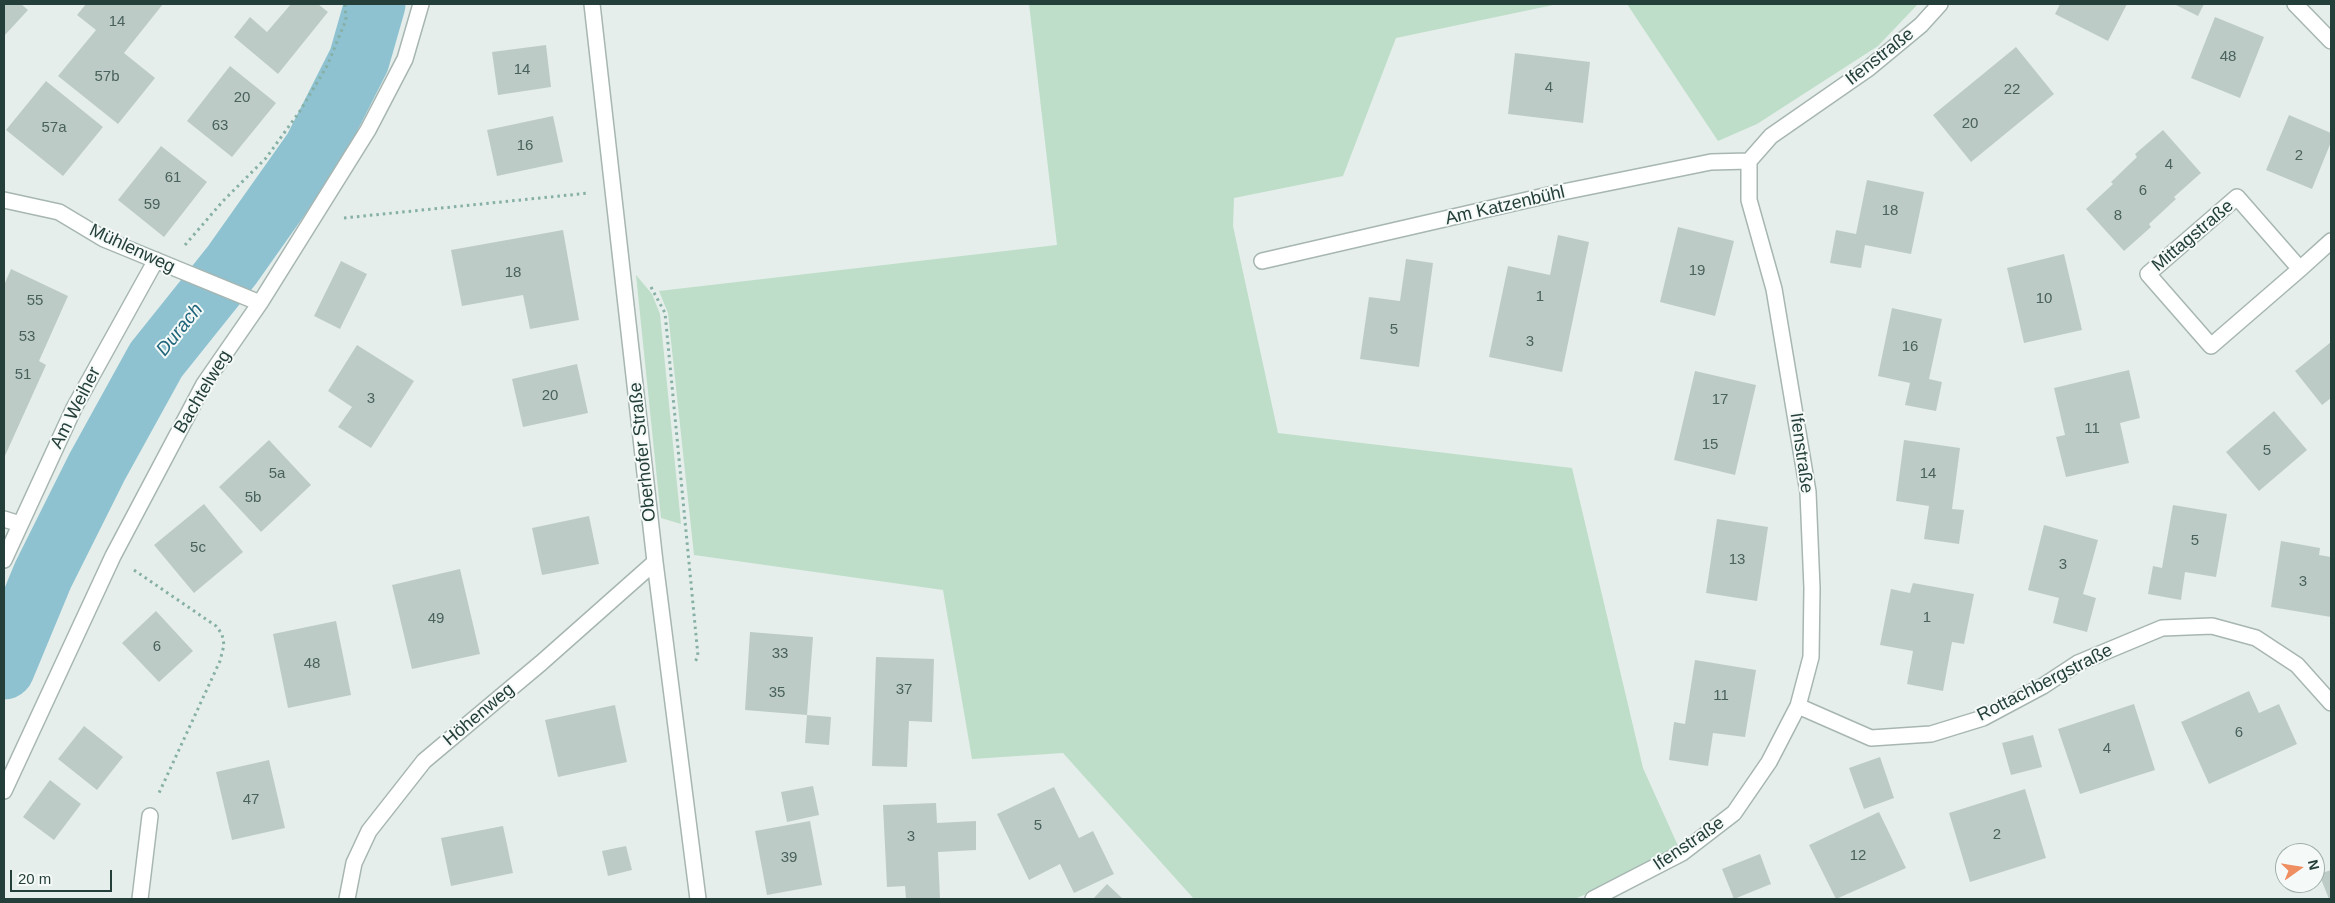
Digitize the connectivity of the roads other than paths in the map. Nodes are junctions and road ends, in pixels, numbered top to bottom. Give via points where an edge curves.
1 (421, 4) edge
2 (592, 4) edge
3 (1940, 4) edge
4 (2295, 4) edge
5 (2331, 41) edge
6 (1749, 162) junction
7 (4, 200) edge
8 (2331, 241) edge
9 (1262, 261) dead end
10 (167, 265) junction
11 (2300, 269) junction
12 (260, 303) junction
13 (4, 519) edge
14 (20, 524) junction
15 (4, 560) edge
16 (655, 562) junction
17 (2331, 703) edge
18 (1798, 706) junction
19 (4, 791) edge
20 (150, 816) road end
21 (140, 899) edge
22 (347, 899) edge
23 (698, 899) edge
24 (1593, 899) edge

1 - 12 street, Bachtelweg via 405,59 368,130
2 - 16 street, Oberhofer Straße
3 - 6 street, Ifenstraße via 1921,25 1869,68 1771,136
4 - 5 street
6 - 9 street, Am Katzenbühl via 1711,162 1553,194
6 - 18 street, Ifenstraße via 1749,200 1774,289 1808,492 1812,588 1810,657
7 - 10 street, Mühlenweg via 59,212 104,239
8 - 11 street, Mittagstraße
10 - 12 street, Mühlenweg
10 - 14 street, Am Weiher via 74,408
11 - 11 street, Mittagstraße via 2211,346 2148,274 2237,197
12 - 19 street, Bachtelweg via 204,384 113,556
13 - 14 street
14 - 15 street, Am Weiher
16 - 22 street, Höhenweg via 424,761 369,831 354,863
16 - 23 street, Oberhofer Straße
17 - 18 street, Rottachbergstraße via 2297,666 2256,638 2212,626 2162,628 2078,663 1983,718 1931,734 1871,738
18 - 24 street, Ifenstraße via 1770,762 1734,813 1682,853
20 - 21 street

